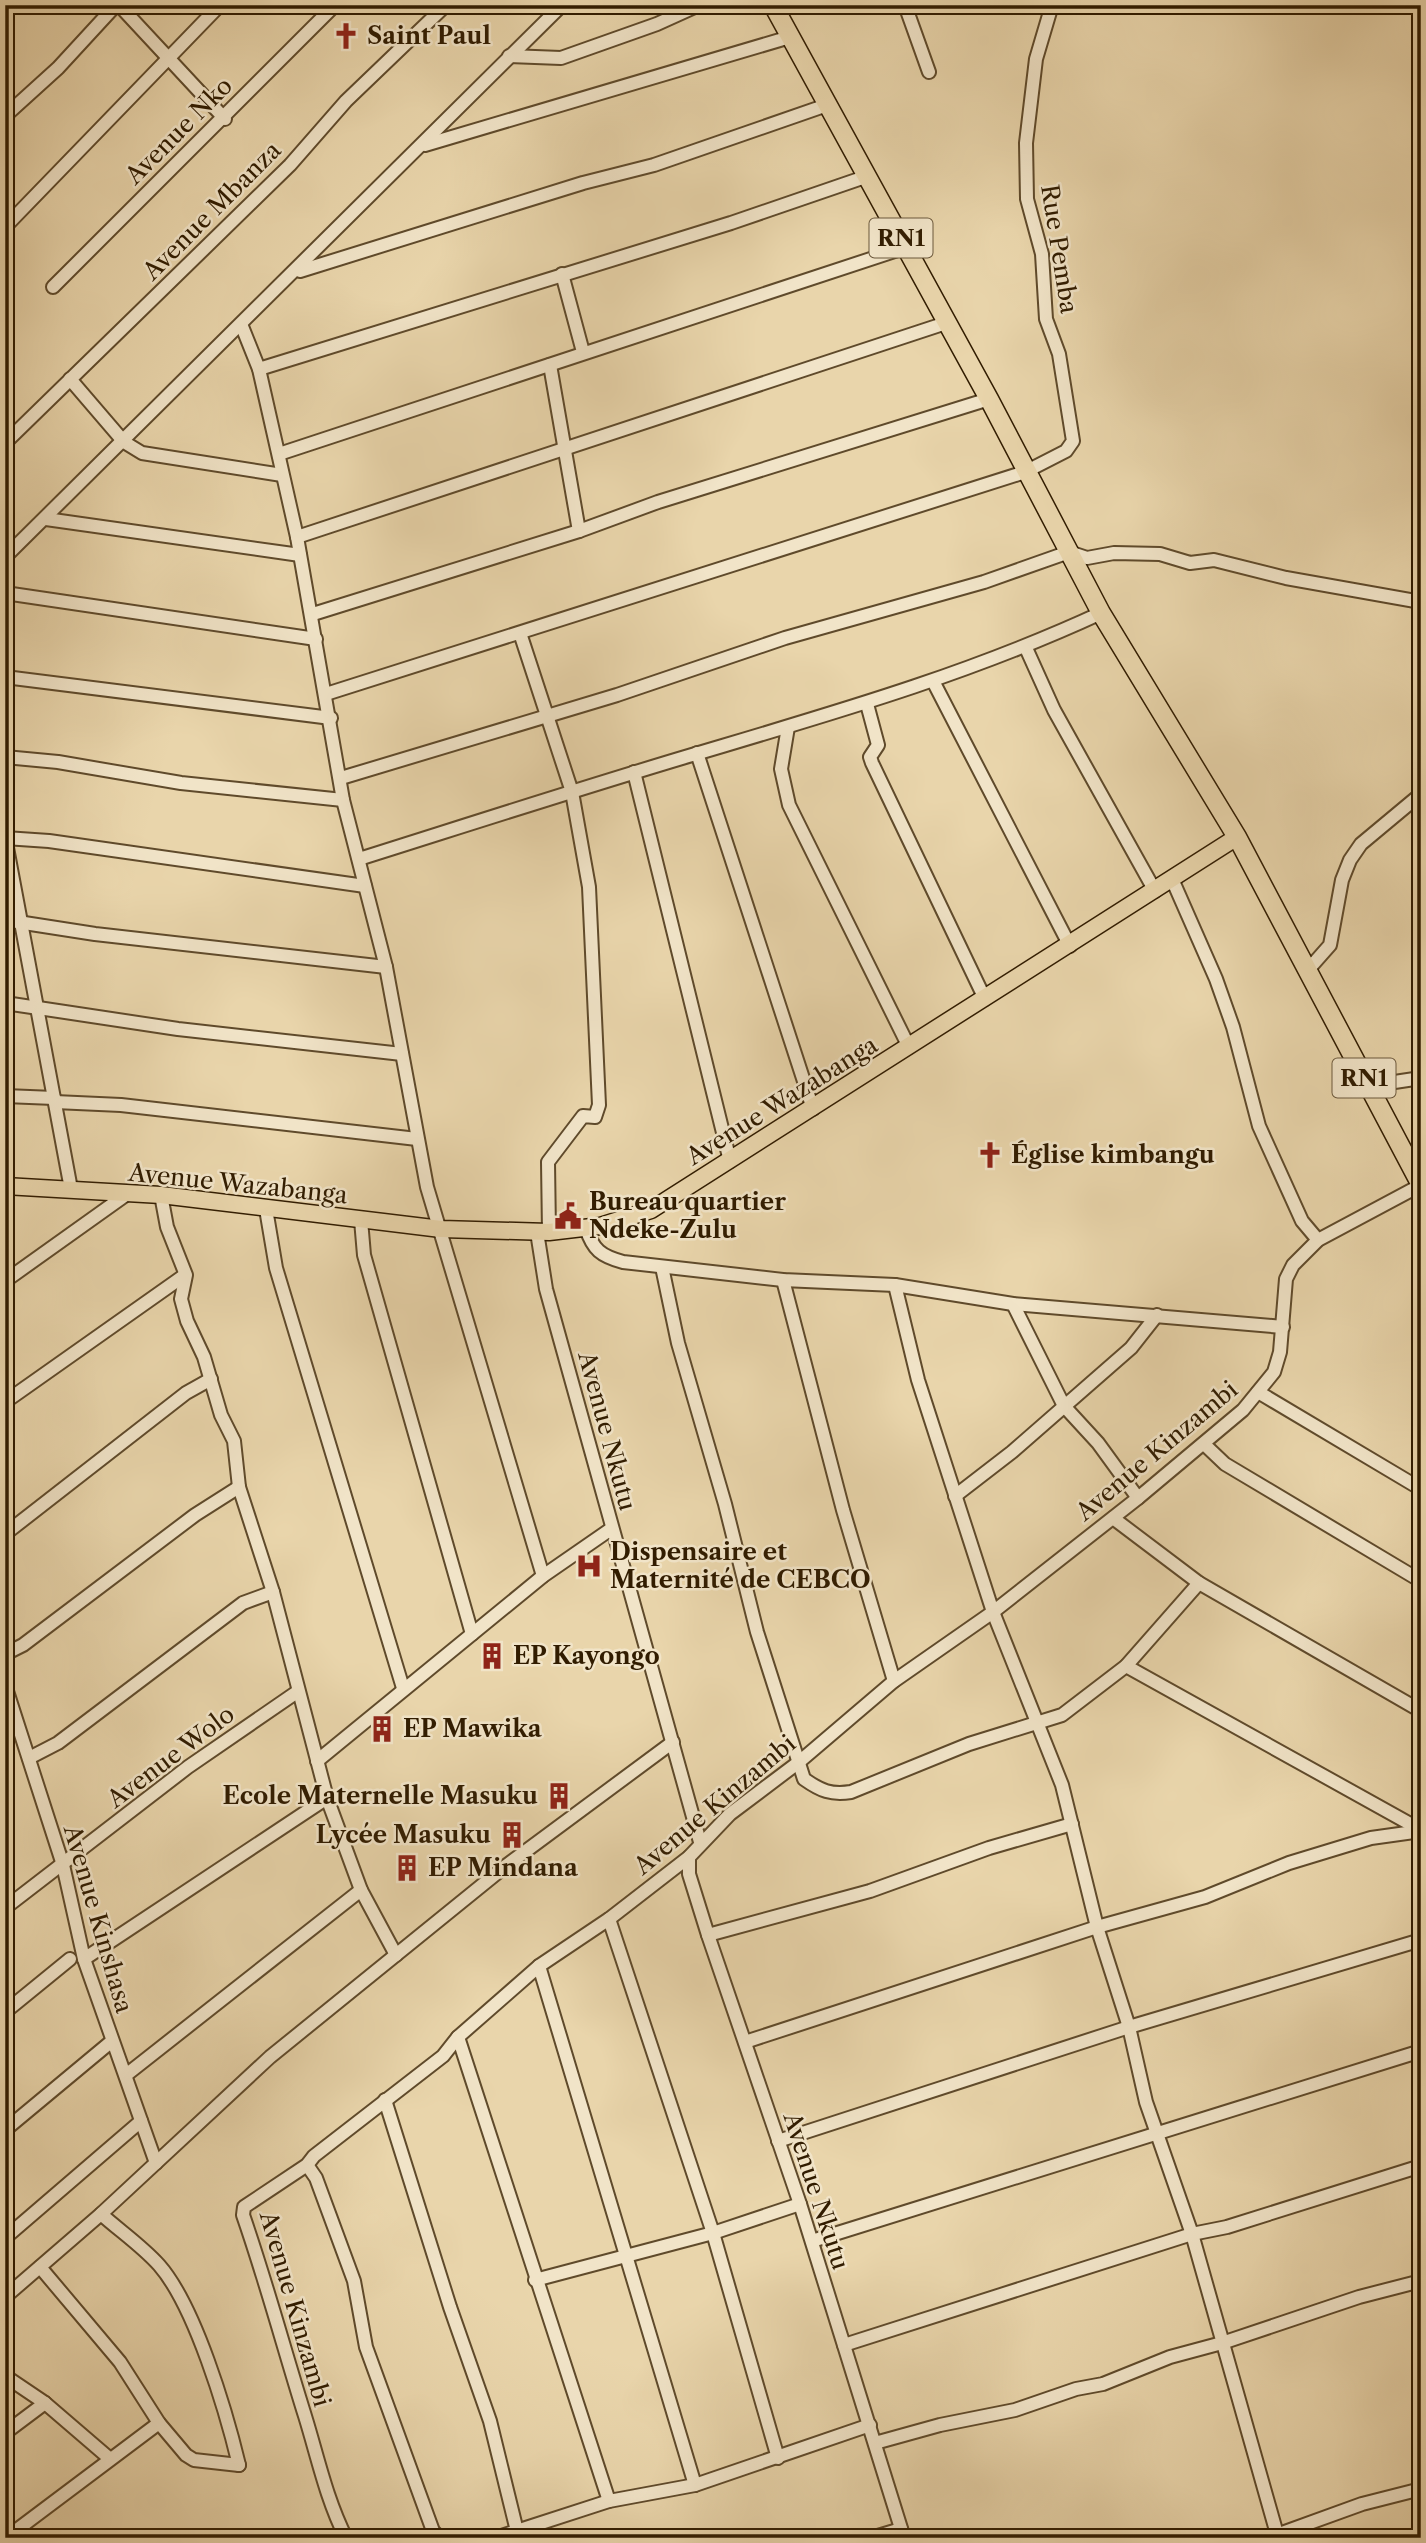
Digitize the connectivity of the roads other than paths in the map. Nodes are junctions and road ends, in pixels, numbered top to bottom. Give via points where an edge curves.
1 (9, 5) edge
2 (117, 5) edge
3 (220, 5) edge
4 (335, 5) edge
5 (446, 5) edge
6 (562, 5) edge
7 (699, 5) edge
8 (773, 5) edge
9 (905, 5) edge
10 (1052, 5) edge
11 (5, 9) edge
12 (790, 37) junction
13 (509, 56) junction
14 (167, 59) junction
15 (929, 72) dead end
16 (827, 106) junction
17 (5, 116) edge
18 (225, 118) junction
19 (423, 145) junction
20 (865, 177) junction
21 (5, 227) edge
22 (907, 247) junction
23 (296, 273) junction
24 (562, 274) junction
25 (53, 287) dead end
26 (946, 323) junction
27 (241, 324) junction
28 (583, 352) junction
29 (550, 365) junction
30 (259, 369) junction
31 (70, 379) junction
32 (989, 399) junction
33 (124, 442) junction
34 (5, 443) edge
35 (564, 446) junction
36 (279, 454) junction
37 (1025, 472) junction
38 (282, 475) junction
39 (46, 519) junction
40 (579, 531) junction
41 (297, 537) junction
42 (1069, 552) junction
43 (300, 555) junction
44 (5, 557) edge
45 (5, 593) edge
46 (1421, 601) edge
47 (1101, 613) junction
48 (313, 614) junction
49 (520, 633) junction
50 (316, 639) junction
51 (1026, 648) junction
52 (5, 677) edge
53 (933, 681) junction
54 (326, 694) junction
55 (867, 704) junction
56 (550, 716) junction
57 (331, 718) junction
58 (789, 727) junction
59 (697, 753) junction
60 (5, 757) edge
61 (634, 772) junction
62 (341, 778) junction
63 (572, 792) junction
64 (1421, 794) edge
65 (344, 800) junction
66 (5, 837) edge
67 (1237, 837) junction
68 (359, 859) junction
69 (1172, 879) junction
70 (365, 886) junction
71 (1155, 891) junction
72 (5, 920) edge
73 (23, 922) junction
74 (1069, 946) junction
75 (386, 967) junction
76 (1307, 971) junction
77 (985, 999) junction
78 (5, 1003) edge
79 (38, 1010) junction
80 (909, 1047) junction
81 (402, 1054) junction
82 (1421, 1078) edge
83 (1368, 1086) junction
84 (5, 1097) edge
85 (55, 1100) junction
86 (813, 1109) junction
87 (417, 1139) junction
88 (730, 1161) junction
89 (1421, 1185) edge
90 (5, 1186) edge
91 (71, 1189) junction
92 (127, 1194) junction
93 (160, 1195) junction
94 (266, 1209) junction
95 (360, 1220) junction
96 (586, 1228) junction
97 (441, 1229) junction
98 (543, 1232) junction
99 (1318, 1240) junction
100 (662, 1267) junction
101 (186, 1275) junction
102 (5, 1280) edge
103 (783, 1280) junction
104 (895, 1285) junction
105 (1013, 1304) junction
106 (1157, 1315) junction
107 (1283, 1327) junction
108 (211, 1378) junction
109 (1258, 1392) junction
110 (5, 1402) edge
111 (1064, 1406) junction
112 (1205, 1444) junction
113 (239, 1487) junction
114 (1421, 1489) edge
115 (954, 1496) junction
116 (1138, 1498) junction
117 (1113, 1518) junction
118 (611, 1528) junction
119 (5, 1534) edge
120 (543, 1576) junction
121 (1421, 1581) edge
122 (1199, 1583) junction
123 (272, 1592) junction
124 (993, 1612) junction
125 (472, 1634) junction
126 (5, 1654) edge
127 (1126, 1665) junction
128 (894, 1682) junction
129 (5, 1685) edge
130 (403, 1688) junction
131 (297, 1692) junction
132 (1421, 1711) edge
133 (1035, 1724) junction
134 (673, 1742) junction
135 (29, 1758) junction
136 (317, 1761) junction
137 (799, 1762) junction
138 (327, 1798) junction
139 (1072, 1824) junction
140 (1421, 1831) edge
141 (700, 1842) junction
142 (689, 1857) junction
143 (63, 1865) junction
144 (361, 1891) junction
145 (5, 1908) edge
146 (609, 1919) junction
147 (1097, 1927) junction
148 (708, 1935) junction
149 (1421, 1940) edge
150 (396, 1955) junction
151 (70, 1959) dead end
152 (84, 1959) junction
153 (539, 1966) junction
154 (5, 2012) edge
155 (1129, 2027) junction
156 (458, 2037) junction
157 (112, 2041) junction
158 (745, 2042) junction
159 (1421, 2051) edge
160 (126, 2075) junction
161 (385, 2100) junction
162 (141, 2121) junction
163 (5, 2130) edge
164 (1158, 2131) junction
165 (778, 2141) junction
166 (156, 2163) junction
167 (307, 2165) junction
168 (1421, 2166) edge
169 (800, 2204) junction
170 (101, 2214) junction
171 (713, 2233) junction
172 (1192, 2234) junction
173 (5, 2238) edge
174 (812, 2241) junction
175 (624, 2254) junction
176 (40, 2267) junction
177 (535, 2280) junction
178 (1421, 2281) edge
179 (5, 2297) edge
180 (1222, 2343) junction
181 (844, 2346) junction
182 (5, 2375) edge
183 (45, 2403) junction
184 (159, 2423) junction
185 (870, 2425) junction
186 (5, 2433) edge
187 (875, 2443) junction
188 (109, 2458) junction
189 (778, 2458) junction
190 (695, 2485) junction
191 (1421, 2489) edge
192 (609, 2501) junction
193 (517, 2530) junction
194 (902, 2533) edge
195 (1273, 2536) edge
196 (6, 2538) edge
197 (346, 2538) edge
198 (440, 2538) edge
199 (495, 2538) edge
200 (871, 2538) edge

1 - 11 street
2 - 14 street
2 - 17 street
3 - 14 street
4 - 18 street, Avenue Nko
5 - 31 street, Avenue Mbanza
6 - 13 street
7 - 13 street via 561,58
8 - 12 highway, RN1
9 - 15 street
10 - 37 street, Rue Pemba via 1036,59 1027,143 1027,199 1042,254 1046,319 1059,354 1073,441 1066,452
12 - 16 highway, RN1
12 - 19 street
13 - 19 street
14 - 18 street
14 - 21 street
16 - 20 highway, RN1
16 - 23 street via 654,165
18 - 25 street, Avenue Nko
19 - 23 street
20 - 22 highway, RN1
20 - 24 street
22 - 26 highway, RN1
22 - 28 street
23 - 27 street
24 - 28 street
24 - 30 street
26 - 32 highway, RN1
26 - 35 street
27 - 30 street
27 - 33 street
28 - 29 street
29 - 35 street
29 - 36 street
30 - 36 street
31 - 33 street
31 - 34 street, Avenue Mbanza
32 - 37 highway, RN1
32 - 40 street
33 - 38 street via 142,453
33 - 39 street
35 - 40 street
35 - 41 street
36 - 38 street
37 - 42 highway, RN1
37 - 49 street, Rue Pemba
38 - 41 street
39 - 43 street
39 - 44 street
40 - 48 street
41 - 43 street
42 - 46 street via 1087,558 1114,553 1160,554 1190,562 1214,560 1286,578
42 - 47 highway, RN1
42 - 56 street via 984,582 785,638
43 - 48 street
45 - 50 street
47 - 51 street
47 - 67 highway, RN1
48 - 50 street
49 - 54 street, Rue Pemba
49 - 56 street, Avenue Nkutu
50 - 54 street
51 - 53 street
51 - 71 street via 1054,710
52 - 57 street
53 - 55 street
53 - 74 street
54 - 57 street
55 - 58 street
55 - 77 street via 878,745 870,757
56 - 62 street
56 - 63 street, Avenue Nkutu
57 - 62 street
58 - 59 street
58 - 80 street via 781,769 789,805
59 - 61 street
59 - 86 street
60 - 65 street via 181,783
61 - 63 street
61 - 88 street
62 - 65 street
63 - 68 street
63 - 98 street, Avenue Nkutu via 589,887 599,1105 595,1117 583,1116 548,1162
64 - 76 street via 1361,844 1350,860 1331,945
65 - 68 street
66 - 70 street
66 - 73 street
67 - 69 main road, Avenue Wazabanga
67 - 76 highway, RN1
68 - 70 street
69 - 71 main road, Avenue Wazabanga
69 - 99 street via 1233,1027 1259,1126 1302,1221
70 - 75 street
71 - 74 main road, Avenue Wazabanga
72 - 73 street
73 - 75 street
73 - 79 street
74 - 77 main road, Avenue Wazabanga
75 - 81 street
76 - 83 highway, RN1
77 - 80 main road, Avenue Wazabanga
78 - 79 street
79 - 81 street
79 - 85 street
80 - 86 main road, Avenue Wazabanga
81 - 87 street
82 - 83 street
83 - 89 highway, RN1
84 - 85 street
85 - 87 street
85 - 91 street
86 - 88 main road, Avenue Wazabanga
87 - 97 street
88 - 96 main road, Avenue Wazabanga via 651,1210
89 - 99 street, Avenue Kinzambi
90 - 91 main road, Avenue Wazabanga
91 - 92 main road, Avenue Wazabanga
92 - 93 main road, Avenue Wazabanga
92 - 102 street
93 - 94 main road, Avenue Wazabanga
93 - 101 street
94 - 95 main road, Avenue Wazabanga
94 - 130 street via 276,1268
95 - 97 main road, Avenue Wazabanga
95 - 125 street via 364,1255
96 - 98 main road, Avenue Wazabanga
96 - 100 street via 592,1246 604,1257
97 - 98 main road, Avenue Wazabanga
97 - 120 street
98 - 118 street, Avenue Nkutu via 547,1289
99 - 107 street, Avenue Kinzambi via 1286,1279
100 - 103 street
100 - 137 street via 678,1343 757,1632
101 - 108 street via 181,1299
101 - 110 street
103 - 104 street
103 - 128 street
104 - 105 street
104 - 115 street
105 - 106 street
105 - 111 street
106 - 107 street
106 - 111 street via 1131,1348
107 - 109 street, Avenue Kinzambi via 1274,1372
108 - 113 street via 234,1441
108 - 119 street
109 - 112 street, Avenue Kinzambi
109 - 114 street
111 - 115 street
111 - 116 street
112 - 116 street, Avenue Kinzambi
112 - 121 street via 1226,1464
113 - 123 street
113 - 126 street
115 - 124 street
116 - 117 street, Avenue Kinzambi
117 - 122 street
117 - 124 street, Avenue Kinzambi
118 - 120 street
118 - 134 street, Avenue Nkutu
120 - 125 street
122 - 127 street
122 - 132 street
123 - 131 street
123 - 135 street via 243,1603 58,1743
124 - 128 street, Avenue Kinzambi
124 - 133 street
125 - 130 street
127 - 133 street via 1062,1715
127 - 140 street
128 - 137 street, Avenue Kinzambi
129 - 135 street, Avenue Kinshasa
130 - 136 street
131 - 136 street
131 - 143 street, Avenue Wolo via 188,1767
133 - 137 street via 835,1795 804,1779
133 - 139 street via 1057,1773
134 - 141 street, Avenue Nkutu
134 - 150 street via 507,1865
135 - 143 street, Avenue Kinshasa
136 - 138 street
137 - 141 street, Avenue Kinzambi
138 - 144 street
138 - 152 street
139 - 147 street
139 - 148 street via 870,1891
140 - 147 street via 1359,1842 1289,1863 1205,1897
141 - 142 street, Avenue Kinzambi
142 - 146 street, Avenue Kinzambi
142 - 148 street, Avenue Nkutu via 689,1874
143 - 145 street, Avenue Wolo
143 - 152 street, Avenue Kinshasa
144 - 150 street
144 - 160 street
146 - 153 street, Avenue Kinzambi
146 - 171 street
147 - 155 street
147 - 158 street
148 - 158 street, Avenue Nkutu
149 - 155 street
150 - 166 street via 270,2057
151 - 154 street
152 - 157 street, Avenue Kinshasa
153 - 156 street, Avenue Kinzambi
153 - 175 street
155 - 164 street via 1146,2102
155 - 165 street
156 - 161 street, Avenue Kinzambi via 443,2056
156 - 177 street
157 - 160 street, Avenue Kinshasa
157 - 163 street
158 - 165 street, Avenue Nkutu
159 - 164 street
160 - 162 street, Avenue Kinshasa
161 - 167 street, Avenue Kinzambi
161 - 193 street via 490,2421
162 - 166 street, Avenue Kinshasa
162 - 173 street
164 - 172 street
164 - 174 street
165 - 169 street, Avenue Nkutu
166 - 170 street
167 - 197 street, Avenue Kinzambi via 244,2207 243,2215 269,2289 328,2501
167 - 198 street via 354,2281 366,2347 433,2531
168 - 172 street
169 - 171 street
169 - 174 street, Avenue Nkutu
170 - 176 street
170 - 184 street via 158,2264 176,2289 211,2372 239,2465 194,2460
171 - 175 street
171 - 189 street
172 - 180 street
172 - 181 street
174 - 181 street, Avenue Nkutu
175 - 177 street
175 - 190 street
176 - 179 street
176 - 184 street via 120,2362
177 - 192 street
178 - 180 street
180 - 187 street via 1015,2410
180 - 195 street
181 - 185 street, Avenue Nkutu
182 - 183 street
183 - 186 street
183 - 188 street
184 - 188 street
185 - 187 street, Avenue Nkutu
185 - 189 street
187 - 194 street, Avenue Nkutu
188 - 196 street
189 - 190 street
190 - 192 street
191 - 195 street via 1362,2504
192 - 193 street
193 - 199 street
194 - 200 street

